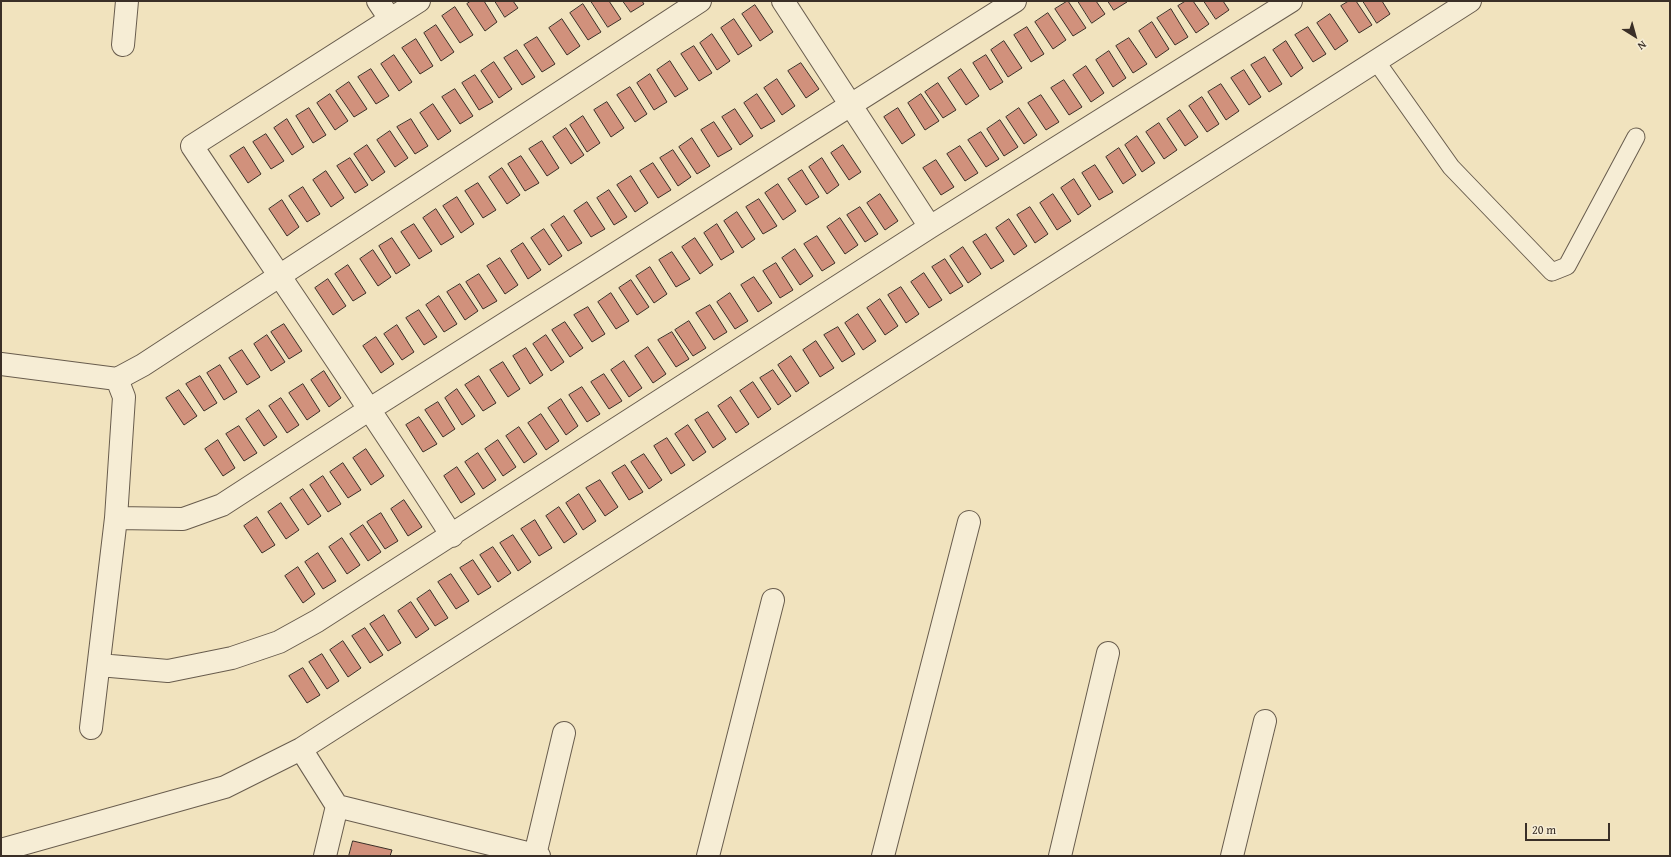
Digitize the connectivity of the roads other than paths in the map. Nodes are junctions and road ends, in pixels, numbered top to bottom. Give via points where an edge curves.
1 (127, 1) edge
2 (378, 1) edge
3 (419, 1) edge
4 (700, 1) edge
5 (783, 1) edge
6 (1015, 1) edge
7 (1291, 1) edge
8 (1470, 1) edge
9 (390, 19) junction
10 (123, 45) dead end
11 (1376, 61) junction
12 (850, 105) junction
13 (1636, 137) dead end
14 (930, 227) junction
15 (278, 276) junction
16 (1, 364) edge
17 (117, 379) junction
18 (370, 409) junction
19 (116, 518) junction
20 (969, 522) dead end
21 (452, 536) junction
22 (773, 600) dead end
23 (1108, 654) dead end
24 (99, 665) junction
25 (1265, 721) dead end
26 (91, 728) dead end
27 (564, 733) dead end
28 (301, 750) junction
29 (337, 806) junction
30 (1, 850) edge
31 (537, 855) edge
32 (325, 856) edge
33 (708, 856) edge
34 (883, 856) edge
35 (1060, 856) edge
36 (1232, 856) edge

1 - 10 street
2 - 9 street
3 - 9 street
4 - 15 street
5 - 12 street
6 - 12 street
7 - 14 street
8 - 11 street
9 - 15 street via 192,146
11 - 13 lane via 1451,167 1552,272 1568,266
11 - 28 street
12 - 14 street
12 - 18 street
14 - 21 street
15 - 17 street via 143,365
15 - 18 street
16 - 17 street
17 - 19 street via 124,397
18 - 19 street via 222,505 183,519
18 - 21 street
19 - 24 street
20 - 34 street
21 - 24 street via 279,642 232,658 168,672
22 - 33 street
23 - 35 street
24 - 26 street
25 - 36 street
27 - 31 street
28 - 29 street
28 - 30 street via 226,787
29 - 31 street
29 - 32 street

